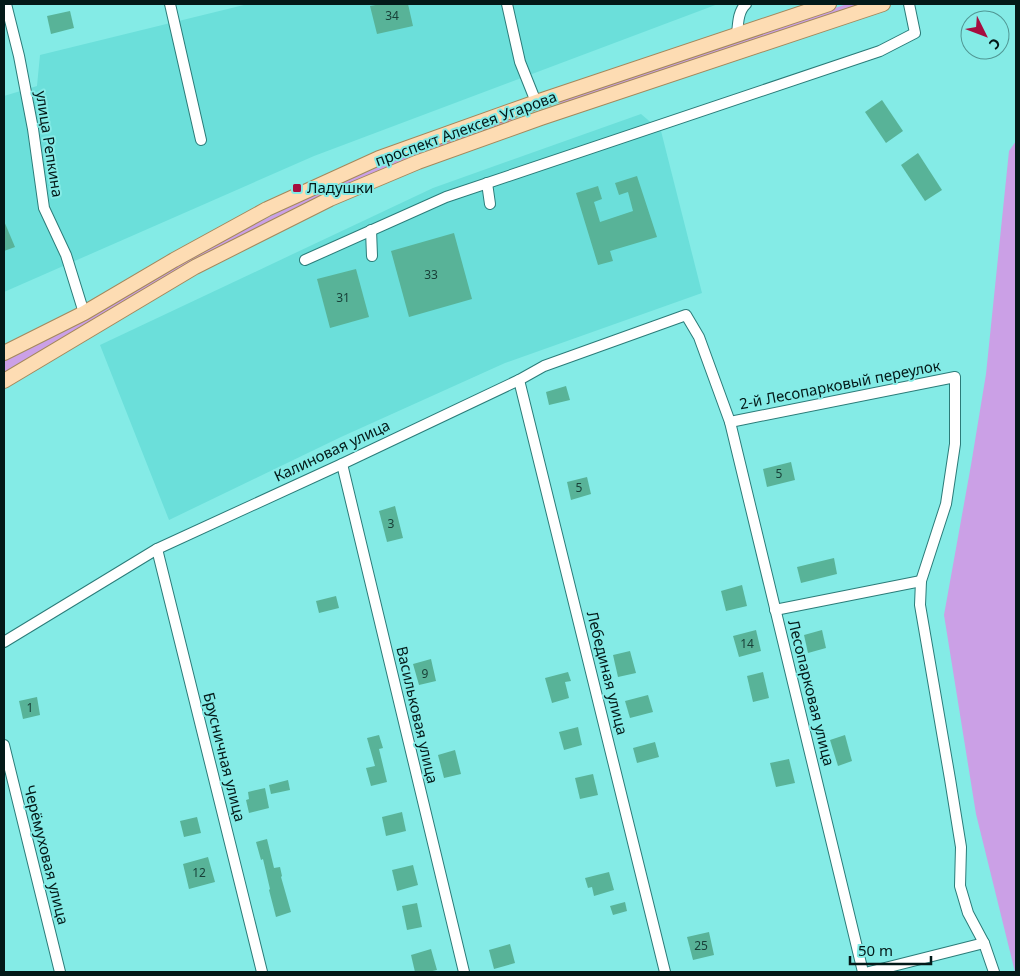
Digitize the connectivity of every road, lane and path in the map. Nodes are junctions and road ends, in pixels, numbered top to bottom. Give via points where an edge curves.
1 (6, 4) edge
2 (170, 4) edge
3 (508, 4) edge
4 (746, 4) edge
5 (883, 4) edge
6 (909, 4) edge
7 (820, 5) edge
8 (737, 35) junction
9 (536, 102) junction
10 (541, 118) junction
11 (201, 140) dead end
12 (487, 183) junction
13 (490, 204) dead end
14 (371, 230) junction
15 (372, 256) dead end
16 (305, 260) dead end
17 (84, 313) junction
18 (686, 314) joint
19 (4, 353) edge
20 (4, 380) edge
21 (519, 380) junction
22 (730, 422) junction
23 (342, 464) junction
24 (157, 549) junction
25 (921, 581) junction
26 (775, 610) junction
27 (4, 642) edge
28 (4, 745) edge
29 (984, 943) junction
30 (60, 972) edge
31 (262, 972) edge
32 (464, 972) edge
33 (665, 972) edge
34 (863, 972) edge
35 (869, 972) edge
36 (994, 972) edge

1 - 17 street, улица Репкина via 33,129 44,208 66,254
2 - 11 street
3 - 9 street via 520,62
4 - 8 street via 742,8
5 - 10 main road, проспект Алексея Угарова
6 - 12 street via 915,33 880,51
7 - 8 main road, проспект Алексея Угарова
8 - 9 main road, проспект Алексея Угарова
9 - 10 main road
9 - 17 main road, проспект Алексея Угарова via 379,158 267,209
10 - 20 main road, проспект Алексея Угарова via 418,162 330,199 195,267
12 - 13 street
12 - 14 street
14 - 15 street
14 - 16 street
17 - 19 main road, проспект Алексея Угарова
18 - 21 street, Калиновая улица via 544,366
18 - 22 street, Лесопарковая улица via 699,337
21 - 23 street, Калиновая улица
21 - 33 street, Лебединая улица
22 - 25 street, 2-й Лесопарковый переулок via 955,377 955,444 946,504
22 - 26 street, Лесопарковая улица
23 - 24 street, Калиновая улица
23 - 32 street, Васильковая улица
24 - 27 street, Калиновая улица
24 - 31 street, Брусничная улица
25 - 26 street
25 - 29 street via 920,605 961,847 960,886 968,913
26 - 34 street, Лесопарковая улица
28 - 30 street, Черёмуховая улица
29 - 35 street
29 - 36 street

